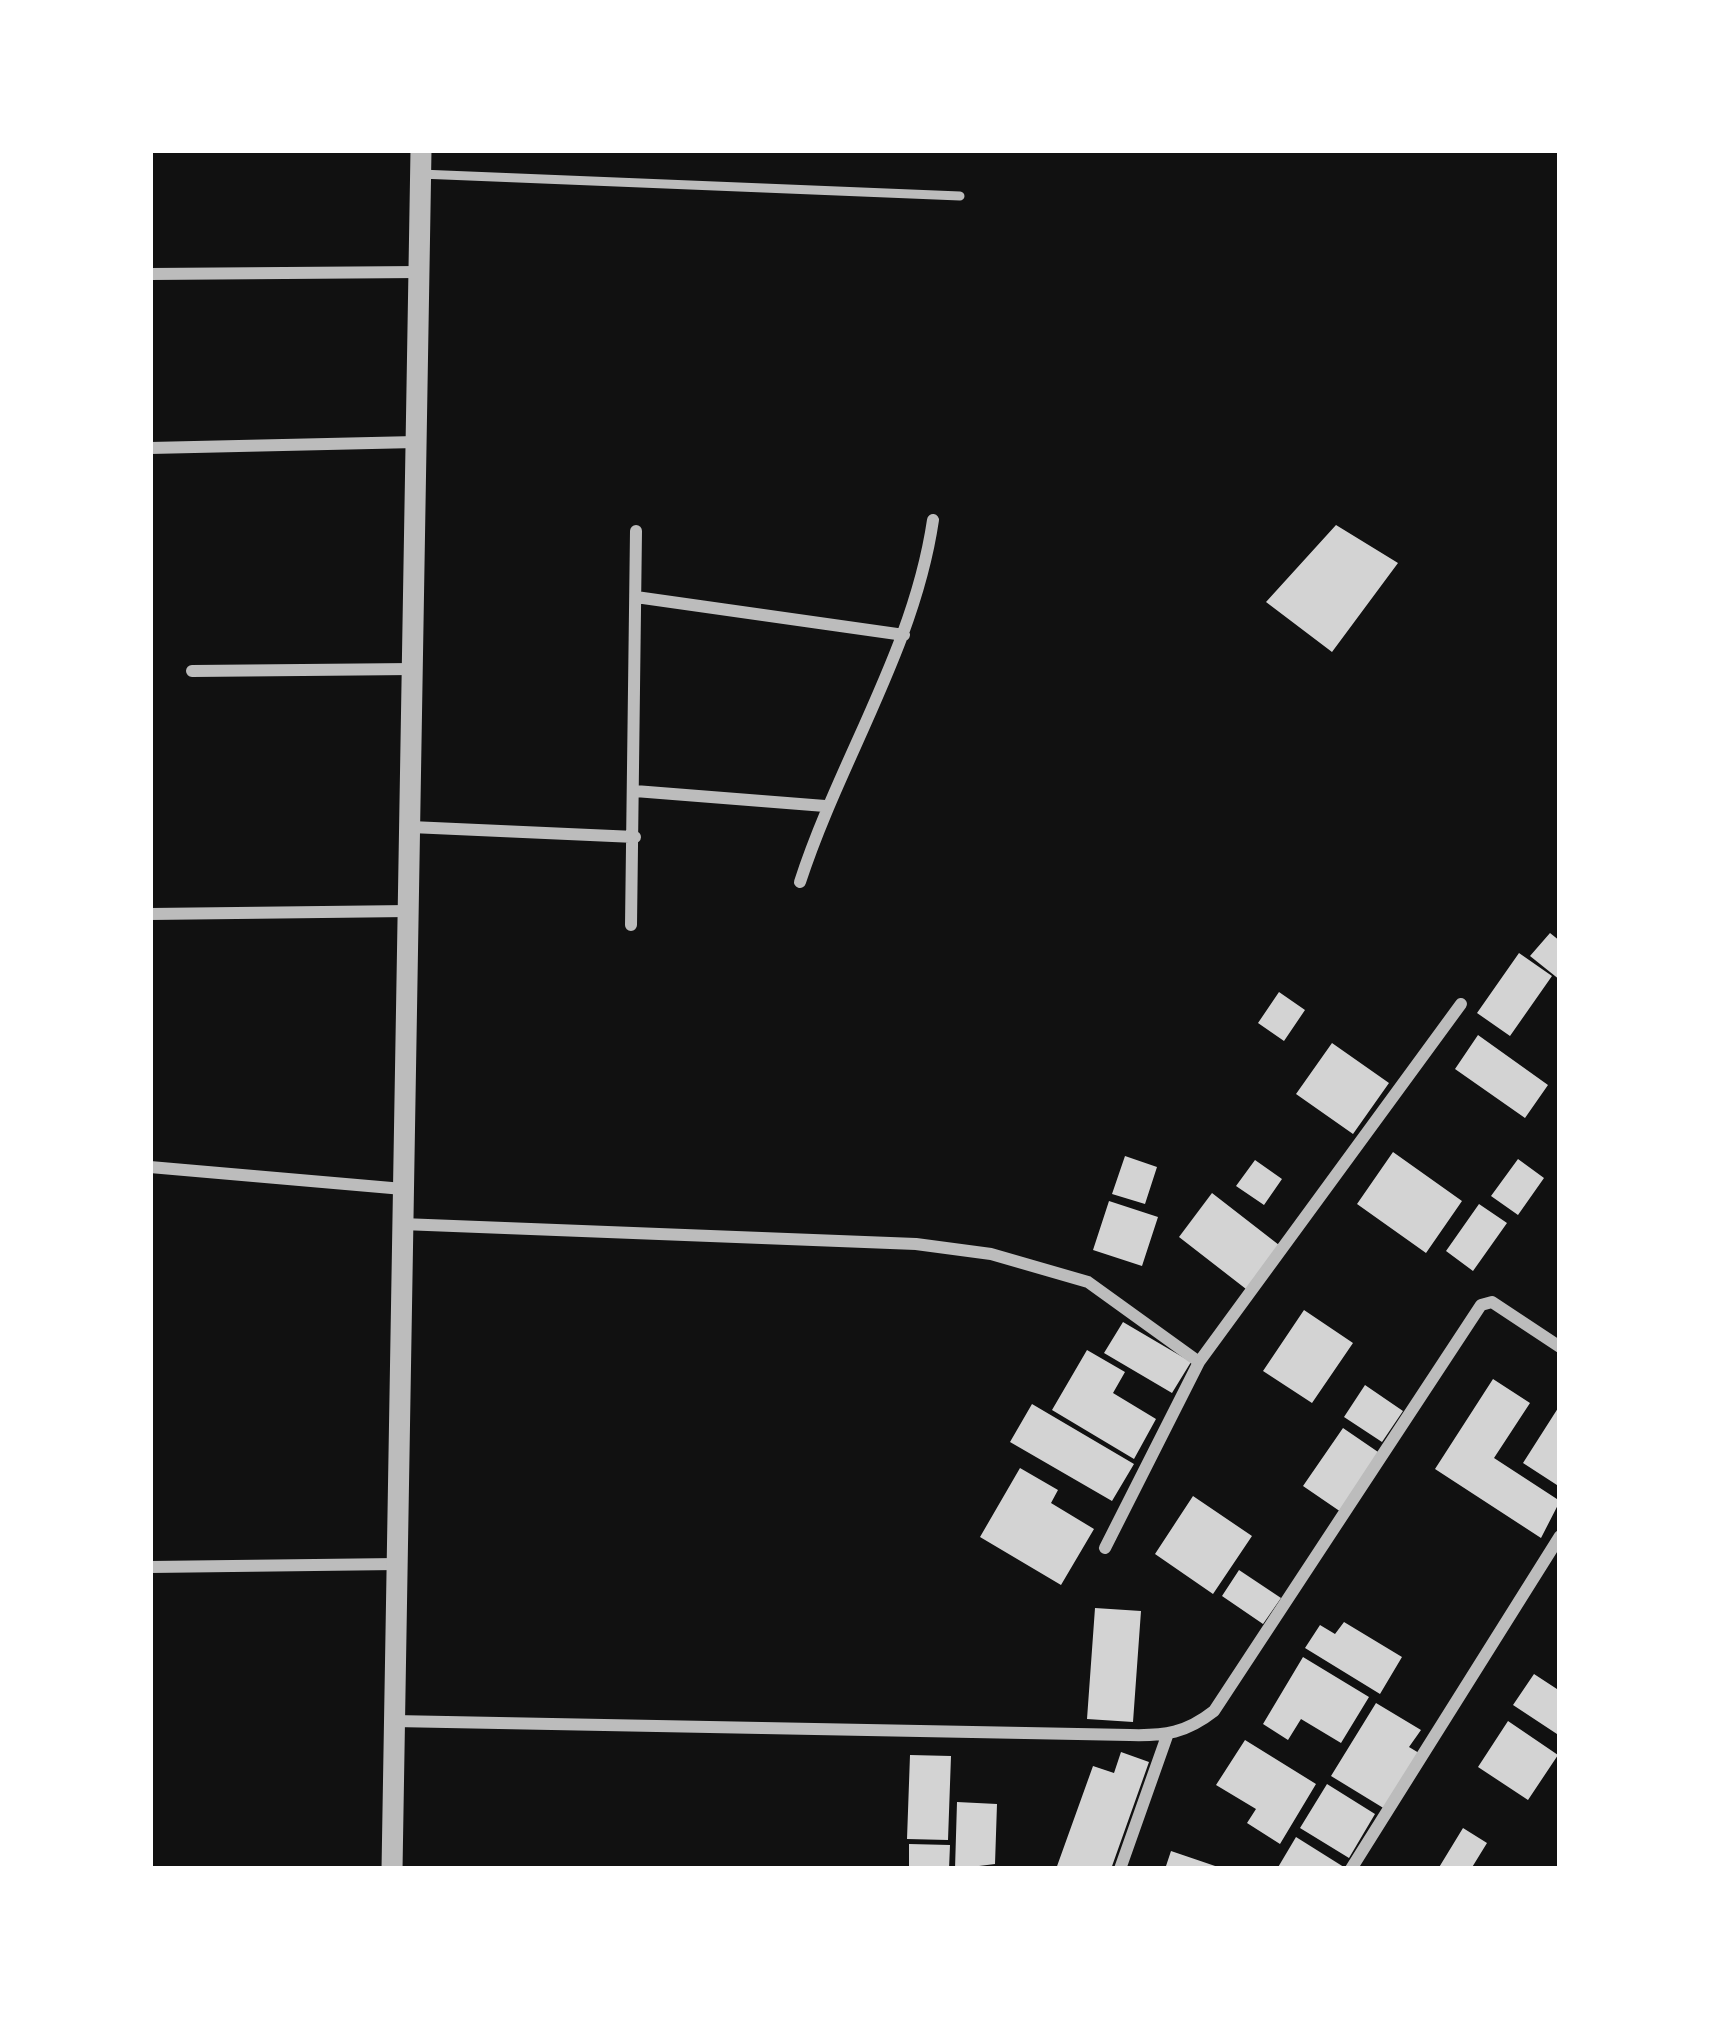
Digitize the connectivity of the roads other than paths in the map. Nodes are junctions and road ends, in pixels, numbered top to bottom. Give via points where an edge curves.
1 (421, 150) edge
2 (421, 174) junction
3 (960, 196) dead end
4 (419, 272) junction
5 (150, 274) edge
6 (416, 442) junction
7 (150, 448) edge
8 (934, 520) dead end
9 (636, 532) dead end
10 (636, 597) junction
11 (904, 635) junction
12 (413, 669) junction
13 (192, 671) dead end
14 (635, 791) junction
15 (825, 806) junction
16 (411, 827) junction
17 (635, 837) junction
18 (800, 882) dead end
19 (409, 911) junction
20 (150, 914) edge
21 (631, 925) dead end
22 (1461, 1004) dead end
23 (150, 1167) edge
24 (403, 1189) junction
25 (402, 1224) junction
26 (1560, 1347) edge
27 (1199, 1362) junction
28 (1560, 1536) edge
29 (1105, 1549) dead end
30 (397, 1564) junction
31 (150, 1567) edge
32 (394, 1721) junction
33 (1167, 1736) junction
34 (392, 1869) edge
35 (1120, 1869) edge
36 (1352, 1869) edge

1 - 2 street
2 - 3 lane
2 - 4 street
4 - 5 street
4 - 6 street
6 - 7 street
6 - 12 street
8 - 11 street
9 - 10 street
10 - 11 street
10 - 14 street
11 - 15 street
12 - 13 street
12 - 16 street
14 - 15 street
14 - 17 street
15 - 18 street
16 - 17 street
16 - 19 street
17 - 21 street
19 - 20 street
19 - 24 street
22 - 27 street
23 - 24 street
24 - 25 street
25 - 27 street via 916,1244 991,1254 1088,1282
25 - 30 street
26 - 33 street via 1492,1302 1481,1305 1214,1712
27 - 29 street
28 - 36 street
30 - 31 street
30 - 32 street
32 - 33 street
32 - 34 street
33 - 35 street

